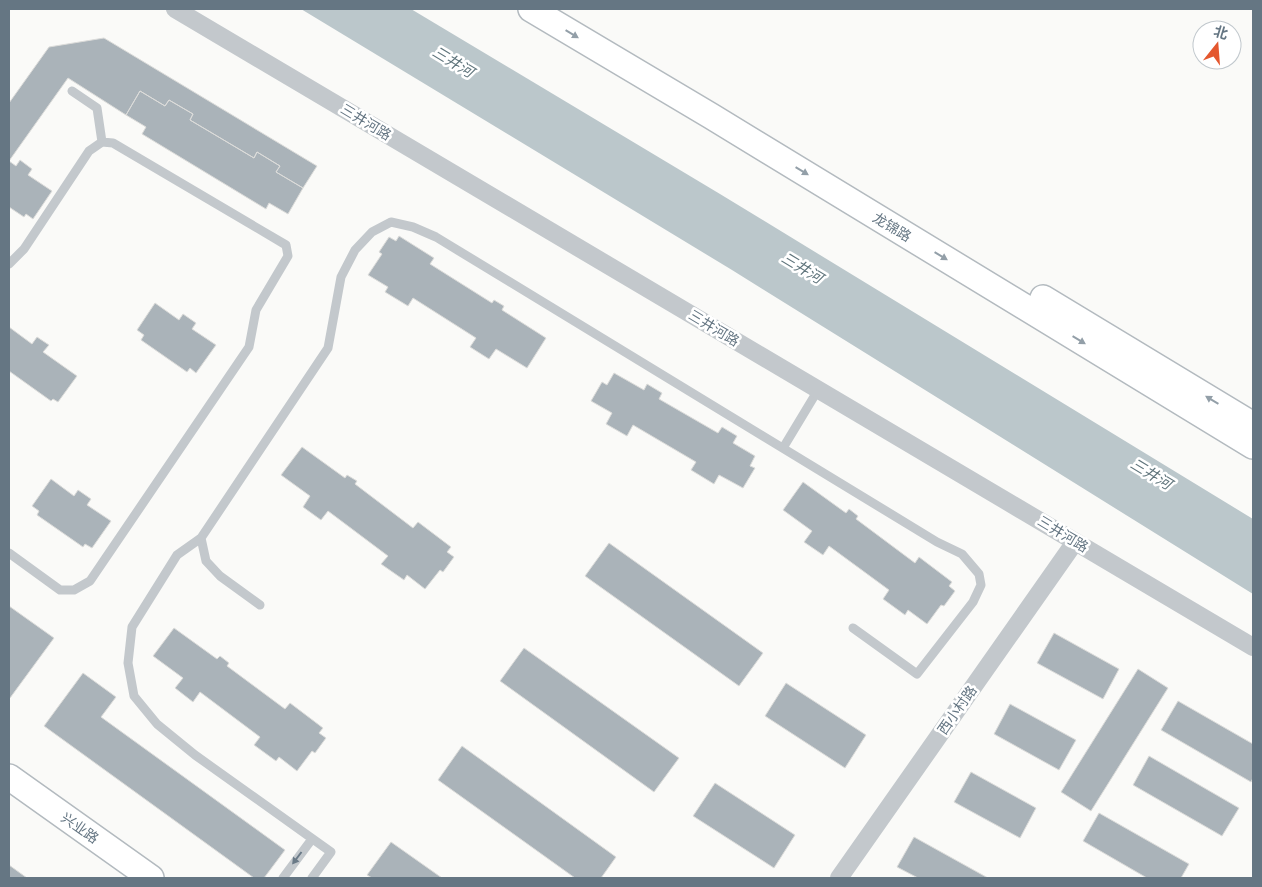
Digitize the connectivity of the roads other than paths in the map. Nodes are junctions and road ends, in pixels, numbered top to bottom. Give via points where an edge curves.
1 (175, 9) edge
2 (531, 9) edge
3 (564, 9) edge
4 (72, 91) dead end
5 (102, 142) junction
6 (9, 264) edge
7 (818, 390) junction
8 (1253, 425) edge
9 (1253, 446) edge
10 (783, 448) junction
11 (201, 538) junction
12 (1075, 542) junction
13 (9, 553) edge
14 (260, 605) dead end
15 (853, 628) dead end
16 (1253, 647) edge
17 (9, 777) edge
18 (312, 839) junction
19 (151, 878) edge
20 (283, 878) edge
21 (312, 878) edge
22 (840, 878) edge

1 - 7 street, 三井河路
2 -> 9 main road, 龙锦路
8 -> 3 main road, 龙锦路
4 - 5 lane via 97,108
5 - 6 lane via 89,151 24,249
5 - 13 lane via 113,143 286,245 288,256 256,310 249,347 90,581 74,590 60,590
7 - 10 lane
7 - 12 street, 三井河路
10 - 11 lane via 436,237 390,222 372,232 355,250 341,277 328,348
10 - 15 lane via 962,554 979,574 981,585 973,602 917,674
11 - 14 lane via 206,561 220,576
11 - 18 lane via 177,555 132,627 128,663 134,696 157,724
12 - 16 street, 三井河路
12 - 22 street, 西小村路
17 - 19 main road, 兴业路
18 -> 20 lane
18 - 21 lane via 331,852

